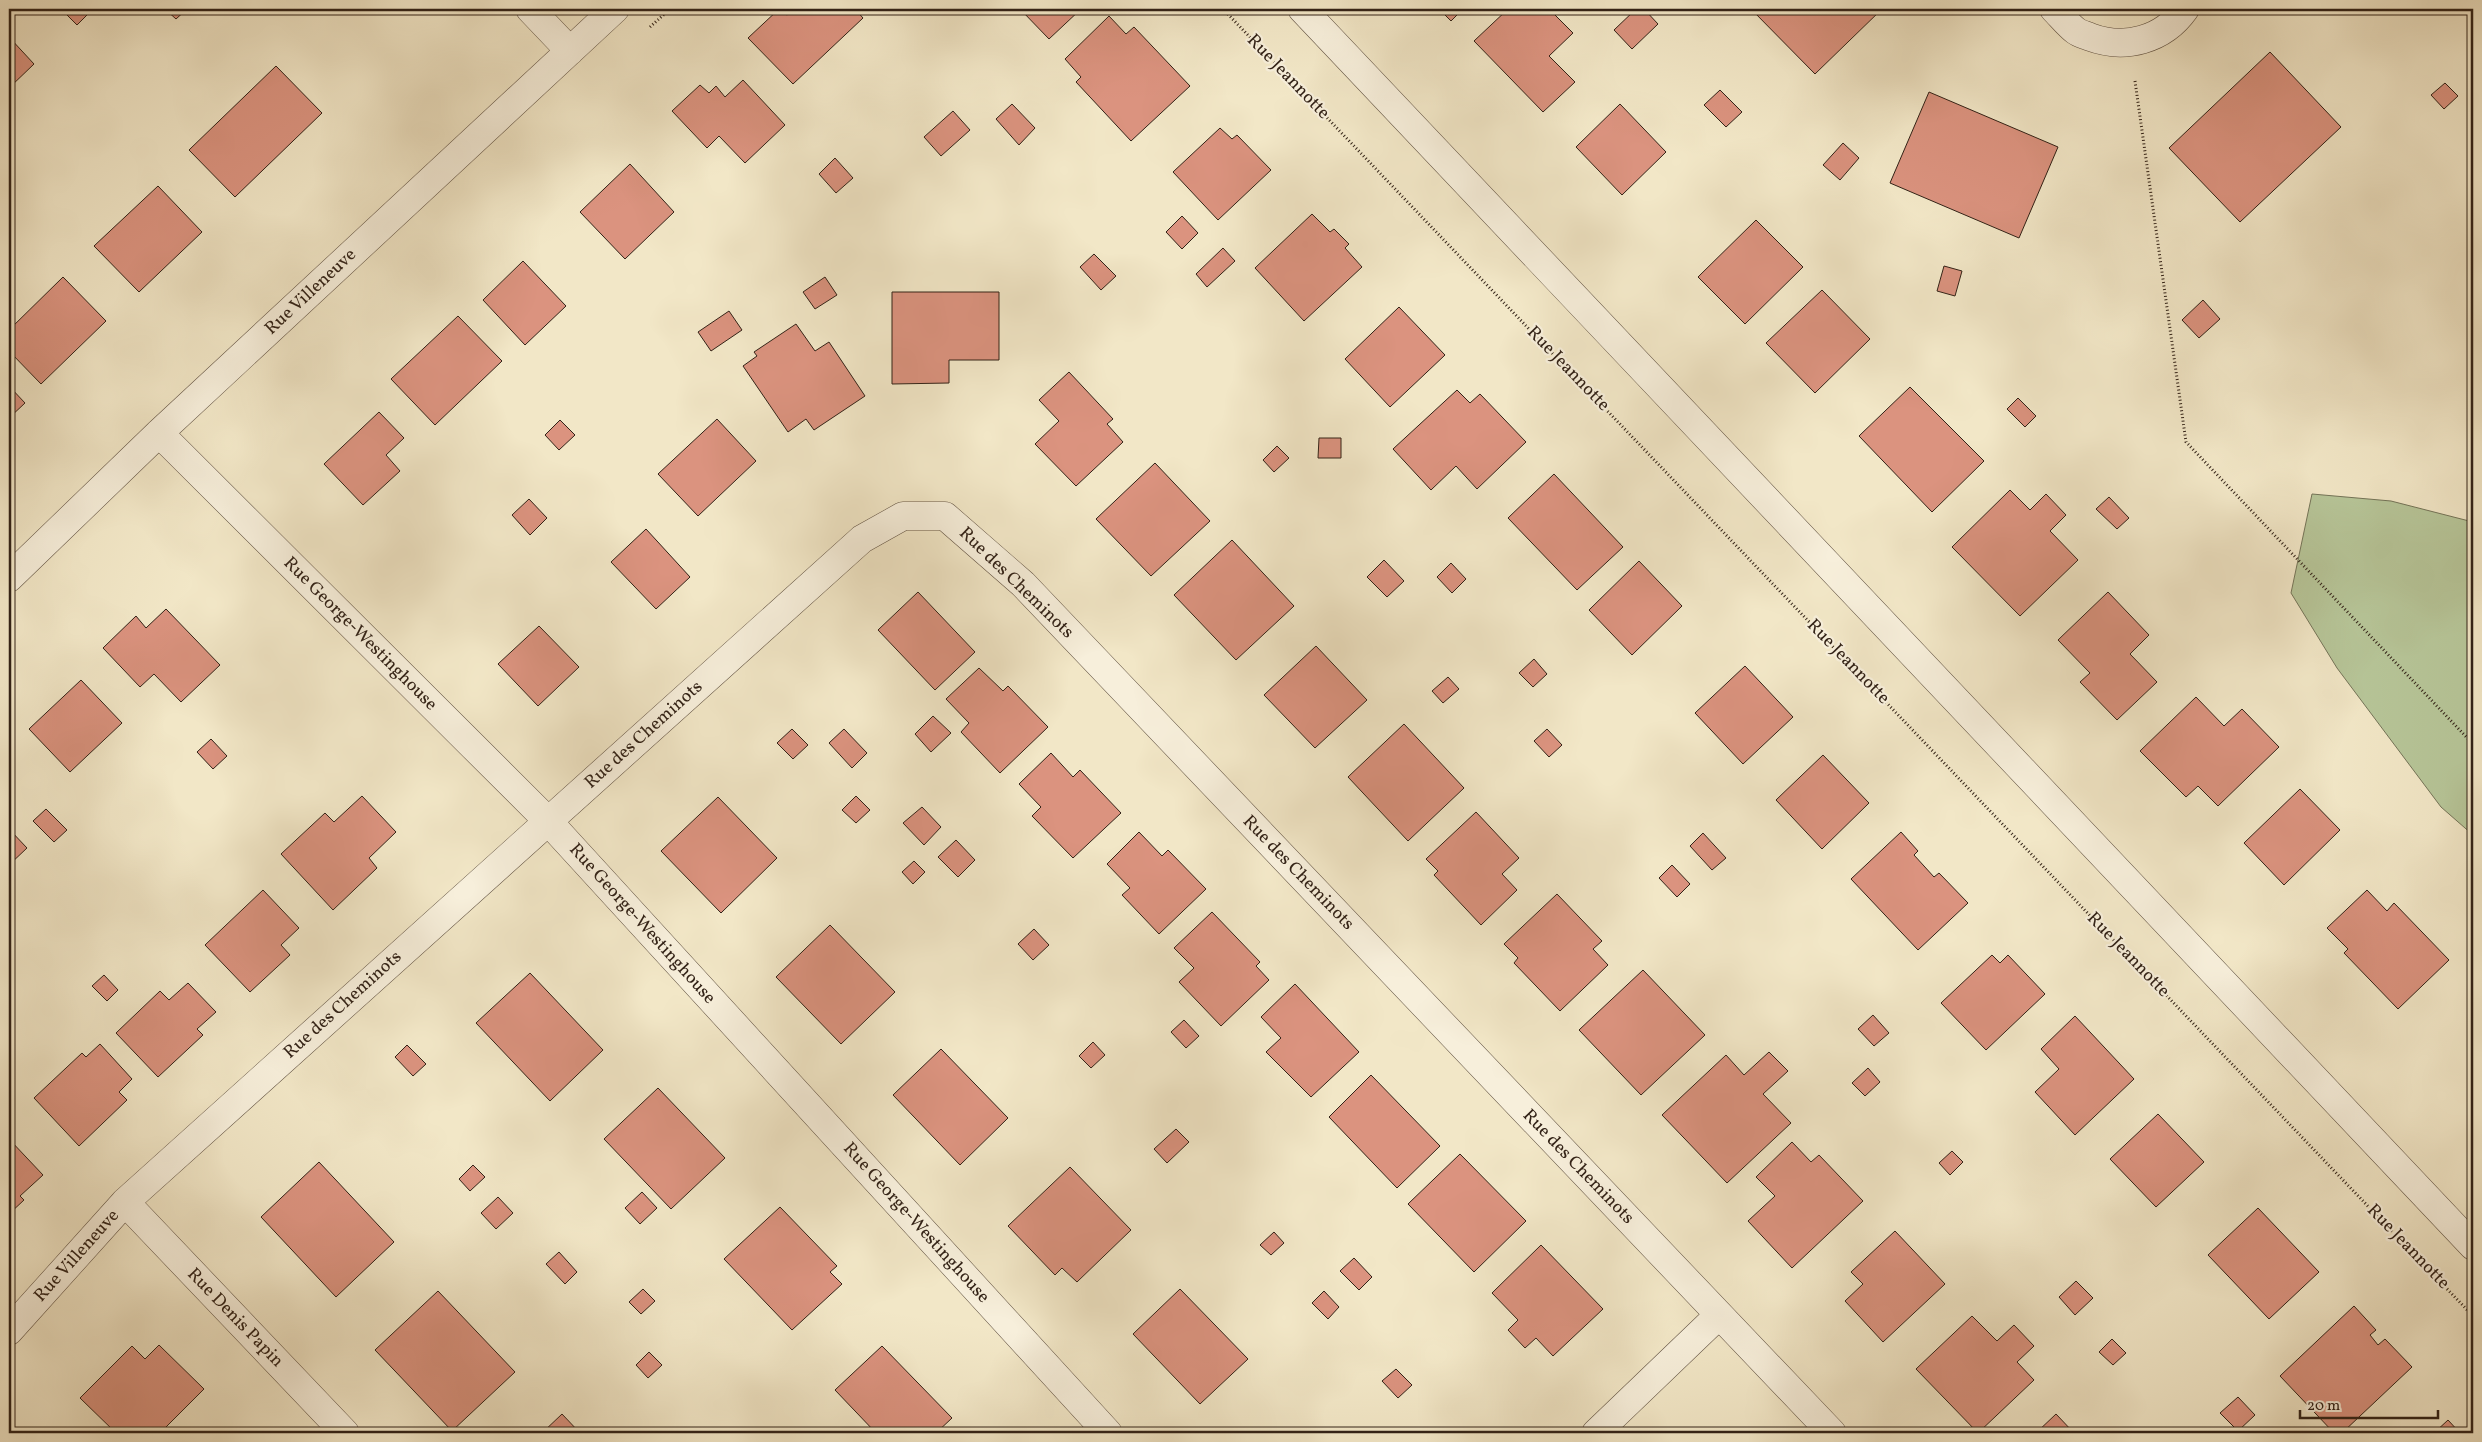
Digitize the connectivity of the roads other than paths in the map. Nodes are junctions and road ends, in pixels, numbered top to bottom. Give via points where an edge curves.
1 (530, 9) edge
2 (615, 9) edge
3 (1302, 9) edge
4 (2054, 9) edge
5 (2185, 9) edge
6 (570, 51) junction
7 (159, 433) junction
8 (9, 578) edge
9 (547, 820) junction
10 (126, 1202) junction
11 (2473, 1246) edge
12 (1719, 1315) junction
13 (9, 1331) edge
14 (345, 1433) edge
15 (1108, 1433) edge
16 (1596, 1433) edge
17 (1832, 1433) edge

1 - 6 street
2 - 6 street, Rue Villeneuve
3 - 11 street
4 - 5 street via 2076,32 2104,42 2130,43 2158,35
6 - 7 street, Rue Villeneuve
7 - 8 street, Rue Villeneuve
7 - 9 street, Rue George-Westinghouse
9 - 10 street, Rue des Cheminots
9 - 12 street, Rue des Cheminots via 862,538 903,516 945,516 1023,584
9 - 15 street, Rue George-Westinghouse
10 - 13 street, Rue Villeneuve
10 - 14 street, Rue Denis Papin
12 - 16 street
12 - 17 street, Rue des Cheminots

